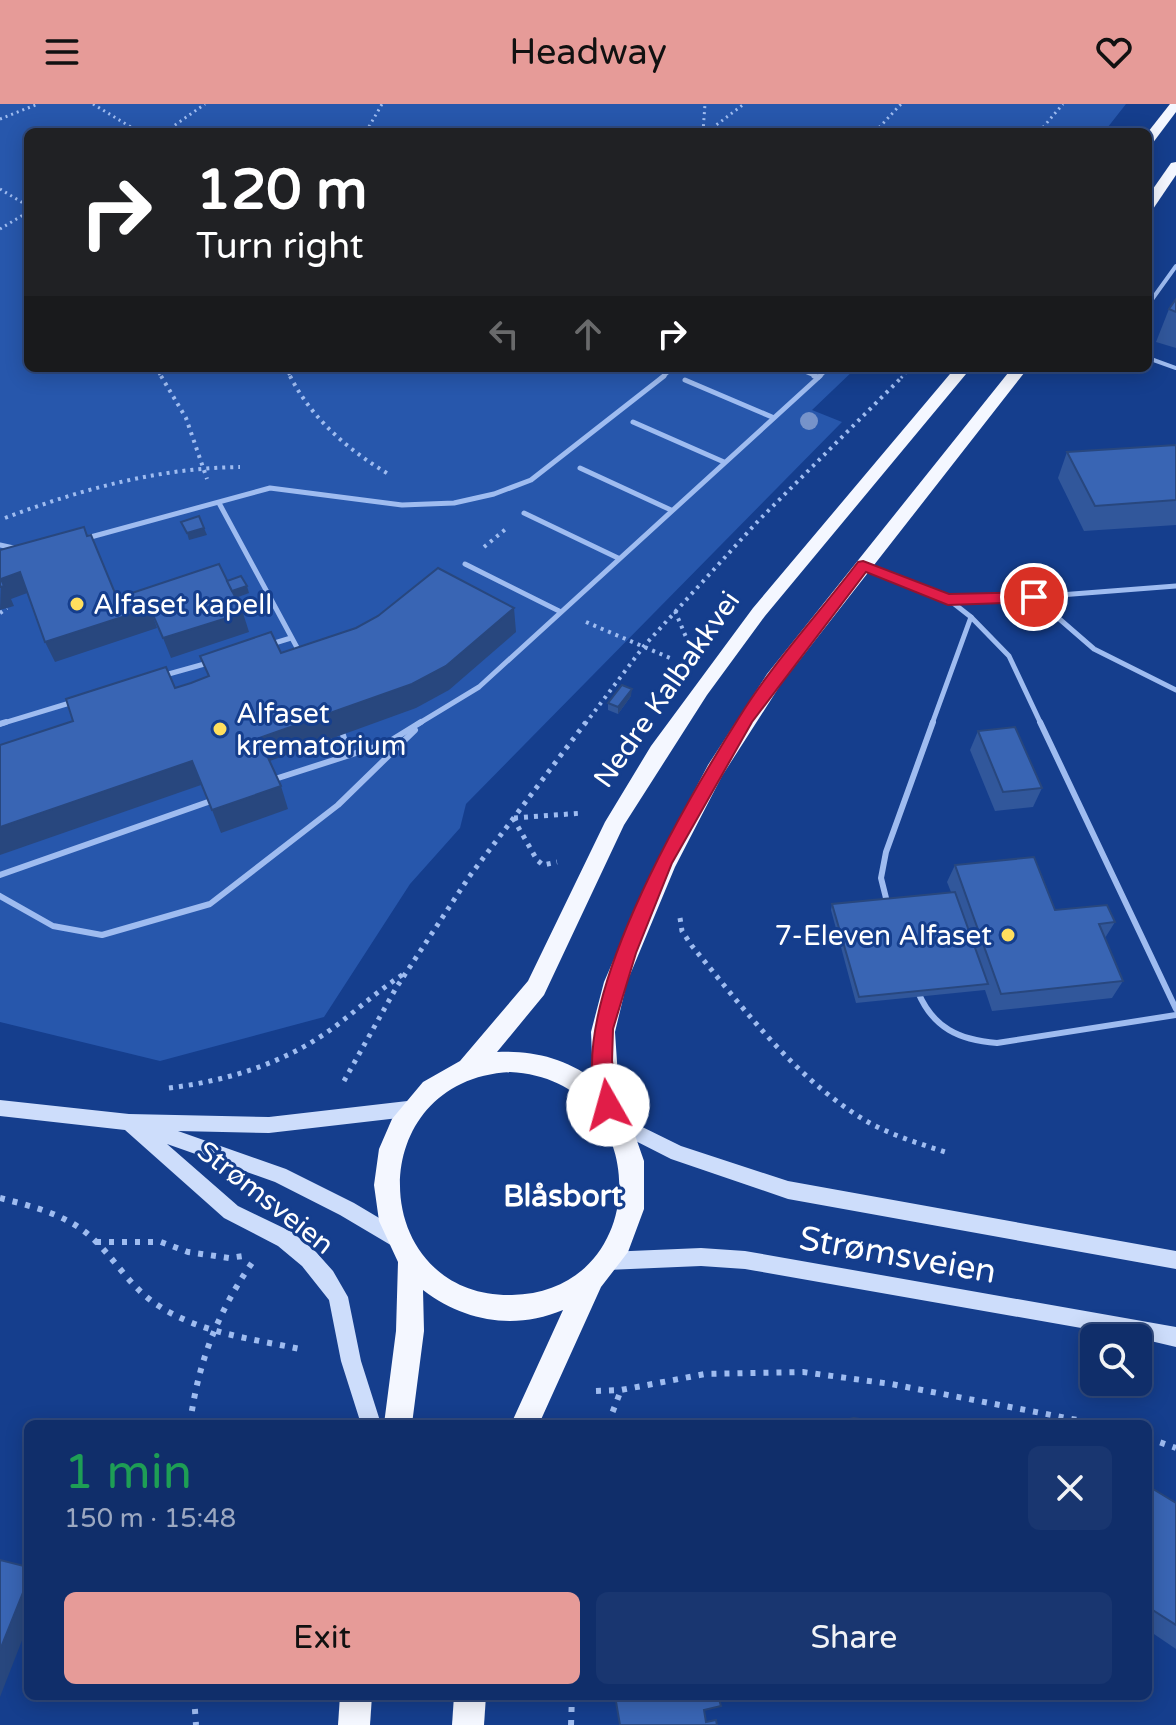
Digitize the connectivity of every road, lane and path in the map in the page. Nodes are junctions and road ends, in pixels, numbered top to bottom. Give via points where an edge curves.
1 (38, 104) edge
2 (93, 104) edge
3 (205, 104) edge
4 (382, 104) edge
5 (705, 104) edge
6 (744, 104) edge
7 (901, 104) edge
8 (1063, 104) edge
9 (1176, 104) edge
10 (0, 119) edge
11 (132, 128) edge
12 (171, 128) edge
13 (368, 128) edge
14 (705, 128) edge
15 (711, 128) edge
16 (879, 128) edge
17 (1042, 128) edge
18 (1152, 136) edge
19 (1176, 166) edge
20 (0, 189) edge
21 (1152, 200) edge
22 (24, 204) edge
23 (24, 214) edge
24 (0, 227) edge
25 (1176, 266) edge
26 (1152, 299) edge
27 (1152, 359) edge
28 (1176, 368) edge
29 (158, 372) edge
30 (288, 372) edge
31 (668, 372) edge
32 (806, 372) edge
33 (824, 372) edge
34 (906, 372) edge
35 (960, 372) edge
36 (1017, 372) edge
37 (818, 377) junction
38 (685, 380) dead end
39 (772, 417) junction
40 (633, 422) dead end
41 (724, 462) junction
42 (200, 466) dead end
43 (580, 468) dead end
44 (393, 476) dead end
45 (219, 503) junction
46 (671, 510) junction
47 (524, 513) dead end
48 (73, 542) edge
49 (0, 545) edge
50 (22, 550) edge
51 (618, 558) junction
52 (465, 564) dead end
53 (863, 566) junction
54 (1176, 586) edge
55 (1034, 597) junction
56 (948, 599) junction
57 (7, 608) edge
58 (559, 611) junction
59 (675, 611) junction
60 (0, 613) edge
61 (971, 617) junction
62 (686, 637) dead end
63 (291, 638) junction
64 (644, 646) junction
65 (260, 647) edge
66 (670, 658) dead end
67 (304, 659) edge
68 (214, 661) edge
69 (153, 679) edge
70 (1176, 690) edge
71 (77, 701) edge
72 (424, 722) junction
73 (0, 724) edge
74 (343, 735) edge
75 (349, 755) junction
76 (275, 779) edge
77 (208, 802) edge
78 (583, 813) dead end
79 (513, 818) junction
80 (557, 862) dead end
81 (0, 875) edge
82 (0, 896) edge
83 (889, 910) edge
84 (680, 917) dead end
85 (406, 972) junction
86 (913, 978) edge
87 (1176, 1009) edge
88 (1176, 1015) edge
89 (464, 1074) junction
90 (344, 1081) dead end
91 (169, 1088) dead end
92 (0, 1108) edge
93 (416, 1108) junction
94 (615, 1115) junction
95 (129, 1122) junction
96 (948, 1153) dead end
97 (0, 1198) edge
98 (394, 1238) junction
99 (96, 1242) junction
100 (1176, 1260) edge
101 (410, 1264) junction
102 (600, 1269) junction
103 (212, 1329) junction
104 (1176, 1337) edge
105 (300, 1349) dead end
106 (621, 1390) junction
107 (596, 1391) dead end
108 (190, 1420) edge
109 (370, 1420) edge
110 (399, 1420) edge
111 (527, 1420) edge
112 (610, 1420) edge
113 (1077, 1420) edge
114 (1152, 1439) edge
115 (1176, 1448) edge
116 (194, 1700) edge
117 (356, 1700) edge
118 (470, 1700) edge
119 (572, 1700) edge
120 (196, 1725) edge
121 (354, 1725) edge
122 (468, 1725) edge
123 (571, 1725) edge

1 - 10 path
2 - 11 path
3 - 12 path
4 - 13 path
5 - 14 path
6 - 15 path
7 - 16 path
8 - 17 path
9 - 18 highway
19 - 21 highway
20 - 22 path
23 - 24 path
25 - 26 lane
27 - 28 lane
29 - 42 path via 186,418
30 - 44 path via 326,428
31 - 45 lane via 561,459 531,480 494,494 454,503 402,505 270,488
32 - 37 lane
33 - 37 lane
34 - 59 path
35 - 89 highway, Nedre Kalbakkvei via 707,680 615,822 536,988
36 - 53 highway
37 - 39 lane
38 - 39 lane
39 - 41 lane
40 - 41 lane
41 - 46 lane
43 - 46 lane
45 - 48 lane
45 - 63 lane
46 - 51 lane
47 - 51 lane
49 - 50 lane
51 - 58 lane
52 - 58 lane
53 - 56 lane
53 - 94 highway via 747,718 664,862 603,1029 602,1061
54 - 55 lane
55 - 56 lane
55 - 70 lane via 1094,649
56 - 61 lane
57 - 60 path
58 - 64 path
58 - 72 lane via 479,687
59 - 62 path
59 - 64 path
61 - 83 lane via 886,852 881,878
61 - 87 lane via 1009,656
63 - 65 lane
63 - 67 lane
64 - 66 path
64 - 79 path
68 - 69 lane
71 - 73 lane
72 - 75 lane via 387,743
72 - 82 lane via 338,805 210,904 102,935 53,926
74 - 75 lane
75 - 76 lane
77 - 81 lane
78 - 79 path
79 - 80 path via 536,859 543,865
79 - 85 path
84 - 96 path via 692,946 810,1080 870,1123
85 - 90 path
85 - 91 path via 293,1052 204,1085
86 - 88 lane via 922,1005 936,1024 955,1037 976,1042
89 - 93 highway
89 - 94 highway via 526,1065 557,1072 585,1085
92 - 95 main road, Strømsveien
93 - 95 main road, Strømsveien via 269,1125
93 - 98 highway via 388,1156 383,1184
94 - 100 main road, Strømsveien via 677,1153 788,1190
94 - 102 highway via 633,1151 638,1178 635,1208 624,1236
95 - 98 main road, Strømsveien via 280,1175
95 - 109 main road, Strømsveien via 231,1212 285,1239 318,1268 338,1297
97 - 99 path via 71,1222
98 - 101 highway
99 - 103 path via 144,1296
99 - 103 path via 161,1242 229,1258 260,1253 230,1291
101 - 102 highway via 440,1288 477,1303 517,1306 557,1297
101 - 110 highway via 410,1331
102 - 104 main road, Strømsveien via 701,1257 745,1260
102 - 111 highway
103 - 105 path
103 - 108 path
106 - 107 path
106 - 112 path
106 - 113 path via 705,1374 803,1372
114 - 115 path
116 - 120 path
117 - 121 highway
118 - 122 highway
119 - 123 path

